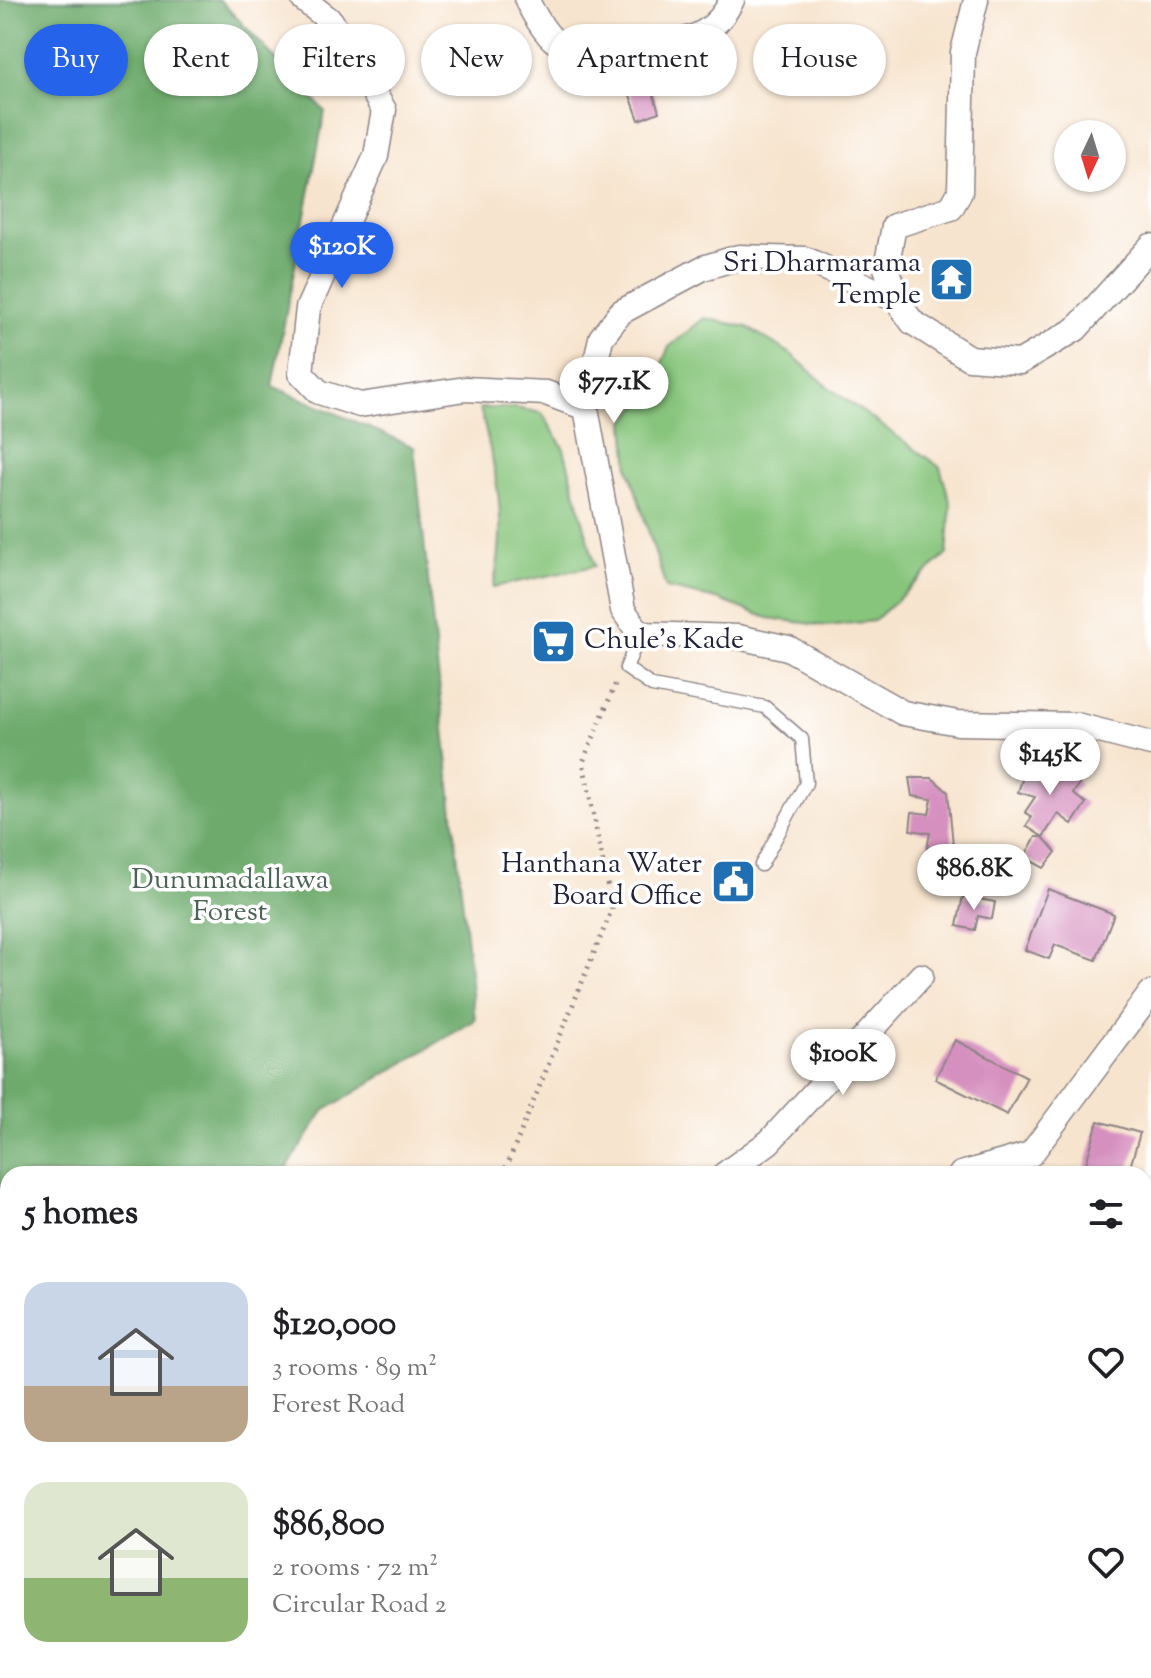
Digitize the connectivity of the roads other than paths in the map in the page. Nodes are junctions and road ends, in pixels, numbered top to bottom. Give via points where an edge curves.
1 (304, 0) edge
2 (527, 0) edge
3 (732, 0) edge
4 (976, 0) edge
5 (1151, 246) edge
6 (897, 300) junction
7 (586, 408) junction
8 (640, 634) junction
9 (1151, 744) edge
10 (761, 865) dead end
11 (921, 976) dead end
12 (1151, 993) edge
13 (736, 1166) edge
14 (989, 1166) edge

1 - 7 street via 331,21 384,110 376,156 308,308 301,373 319,392 360,405 465,389 546,393
2 - 3 street via 555,41 583,51 661,47 704,33
4 - 6 street via 963,52 960,192 951,208 894,226 886,268
5 - 6 street via 1076,329 1020,362 969,358 912,322
6 - 7 street via 805,259 739,257 703,268 621,312 601,338
7 - 8 street via 623,610
8 - 9 street via 738,637 788,648 903,713 958,723 1076,725
8 - 10 lane via 626,668 652,686 765,707 802,739 806,783
11 - 13 street via 769,1142
12 - 14 street via 1031,1154

